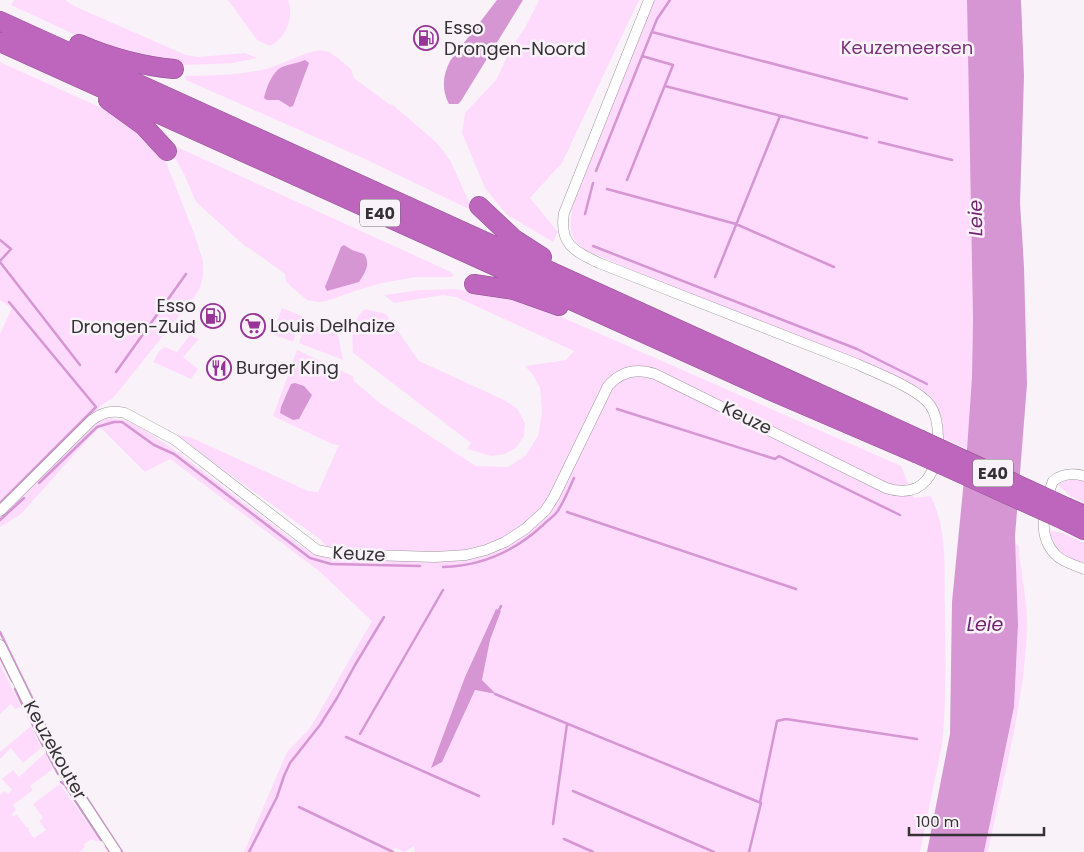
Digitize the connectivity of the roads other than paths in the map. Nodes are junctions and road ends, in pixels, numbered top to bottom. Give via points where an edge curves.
1 (648, 0) edge
2 (0, 10) edge
3 (0, 22) edge
4 (0, 42) edge
5 (174, 69) dead end
6 (75, 75) junction
7 (167, 151) dead end
8 (479, 206) dead end
9 (570, 280) junction
10 (474, 284) dead end
11 (685, 350) junction
12 (917, 446) junction
13 (1084, 476) edge
14 (0, 511) edge
15 (1073, 515) edge
16 (1084, 530) edge
17 (1084, 568) edge
18 (0, 645) edge
19 (116, 852) edge

1 - 14 street, Keuze via 564,213 566,241 571,248 599,263 857,364 920,396 934,413 938,432 934,466 921,486 907,492 886,488 656,374 638,370 623,374 608,386 562,483 545,511 505,542 466,555 337,554 317,550 174,440 116,411 92,420
2 - 5 highway via 99,52
3 - 9 highway, E40
4 - 6 highway, E40
6 - 7 highway via 144,126
6 - 11 highway, E40
8 - 9 highway via 514,238
9 - 12 highway, E40
10 - 11 highway via 514,290
11 - 12 highway, E40 via 776,392
12 - 15 highway, E40, bridge
13 - 17 street via 1064,475 1053,481 1043,531 1047,544 1057,556
15 - 16 highway, E40
18 - 19 street, Keuzekouter via 66,776

